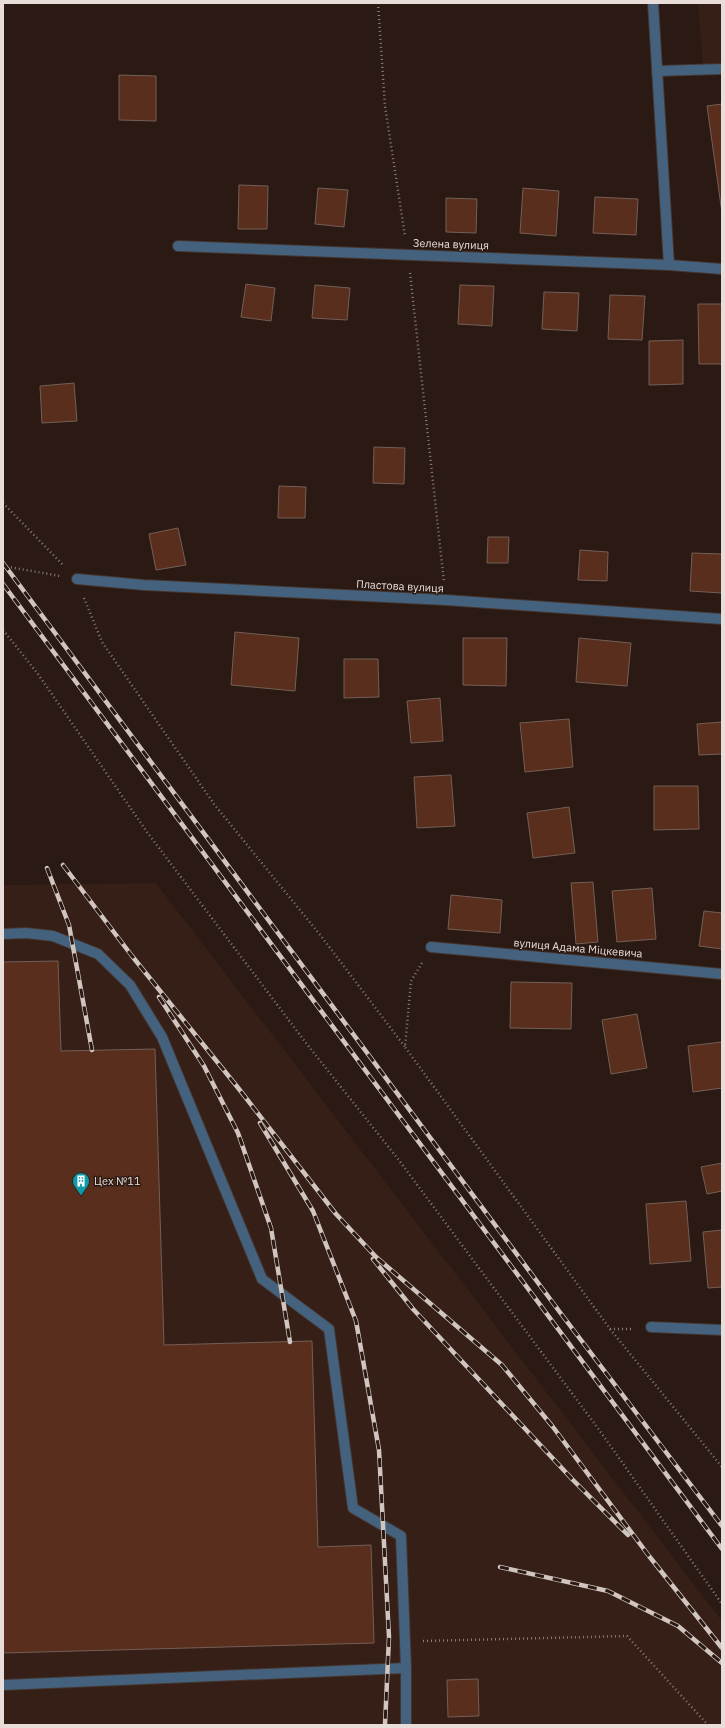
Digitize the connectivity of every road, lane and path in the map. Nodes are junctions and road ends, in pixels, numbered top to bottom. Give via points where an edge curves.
1 (378, 3) edge
2 (654, 3) edge
3 (722, 69) edge
4 (657, 72) junction
5 (178, 246) dead end
6 (408, 254) junction
7 (669, 265) junction
8 (722, 270) edge
9 (3, 503) edge
10 (3, 566) edge
11 (77, 579) junction
12 (446, 600) junction
13 (722, 619) edge
14 (3, 630) edge
15 (3, 934) edge
16 (431, 947) joint
17 (722, 974) edge
18 (405, 1047) junction
19 (651, 1327) joint
20 (610, 1329) junction
21 (722, 1330) edge
22 (722, 1467) edge
23 (722, 1604) edge
24 (405, 1641) junction
25 (406, 1668) junction
26 (3, 1685) edge
27 (406, 1725) edge
28 (708, 1725) edge

1 - 6 path via 385,106
2 - 4 street
3 - 4 street
4 - 7 street
5 - 6 street, Зелена вулиця
6 - 7 street, Зелена вулиця
6 - 12 path
7 - 8 street, Зелена вулиця
9 - 11 path
10 - 11 path
11 - 12 street, Пластова вулиця via 144,585
11 - 18 path via 102,642 210,797 321,936
12 - 13 street, Пластова вулиця
14 - 23 path via 38,674 156,844 398,1159 595,1425
15 - 24 street via 53,936 98,954 130,985 162,1037 262,1279 329,1329 353,1508 401,1536
16 - 17 street, вулиця Адама Міцкевича
16 - 18 path via 411,981
18 - 20 path
19 - 20 path via 639,1330
19 - 21 street
20 - 22 path
24 - 25 street
24 - 28 path via 626,1636
25 - 26 street
25 - 27 street

